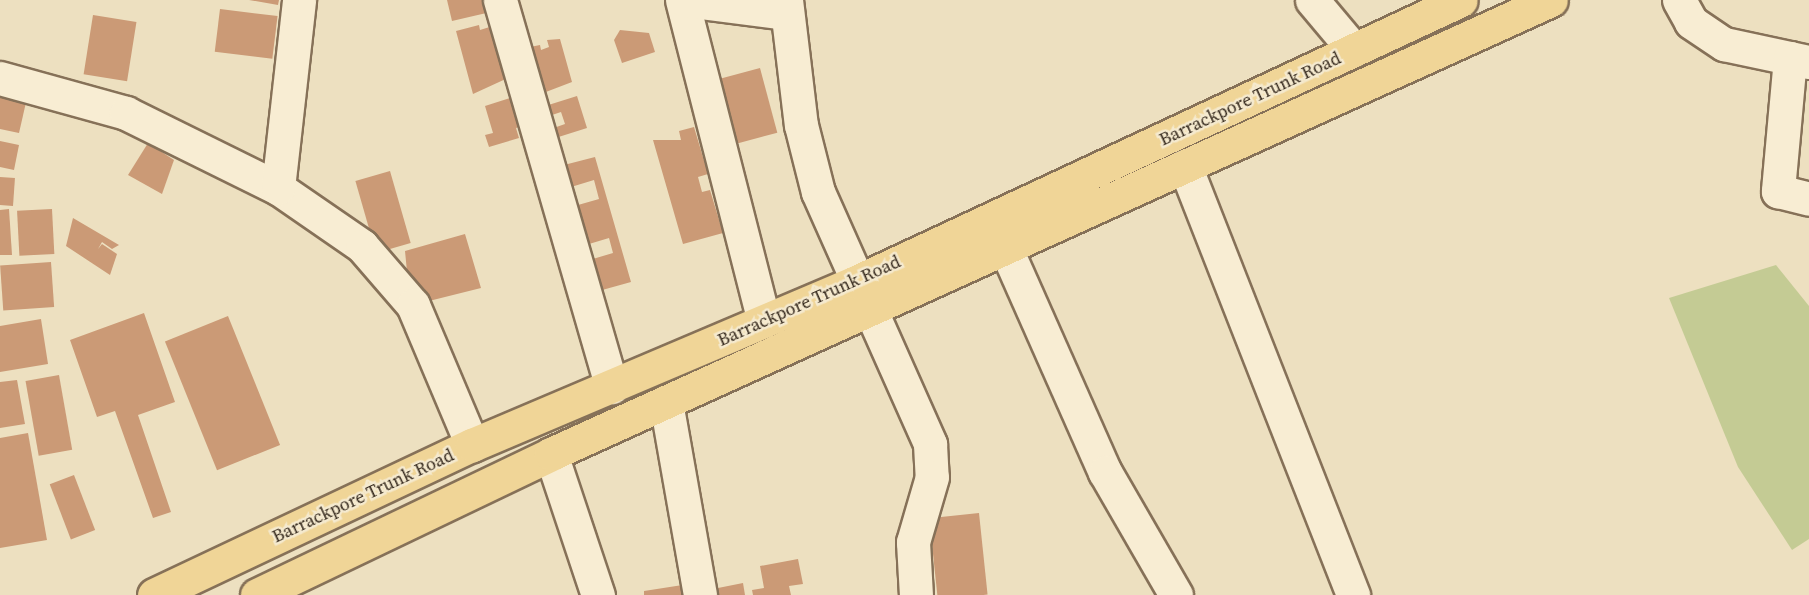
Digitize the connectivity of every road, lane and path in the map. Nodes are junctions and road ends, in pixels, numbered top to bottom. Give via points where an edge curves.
1 (299, 0) edge
2 (500, 0) edge
3 (683, 0) edge
4 (1312, 0) edge
5 (1461, 0) edge
6 (1551, 0) edge
7 (1679, 0) edge
8 (787, 6) edge
9 (1354, 50) junction
10 (1799, 60) edge
11 (0, 78) edge
12 (1185, 165) junction
13 (278, 188) junction
14 (1809, 198) edge
15 (1006, 249) junction
16 (856, 282) junction
17 (874, 311) junction
18 (764, 321) junction
19 (612, 387) junction
20 (666, 402) junction
21 (472, 445) junction
22 (551, 454) junction
23 (154, 595) edge
24 (257, 595) edge
25 (598, 595) edge
26 (700, 595) edge
27 (916, 595) edge
28 (1176, 595) edge
29 (1353, 595) edge

1 - 13 street
2 - 19 street
3 - 8 street
3 - 18 street
4 - 9 street
5 - 9 main road, Barrackpore Trunk Road
6 - 12 main road, Barrackpore Trunk Road
7 - 10 street via 1703,34
8 - 16 street via 801,125 818,192
9 - 16 main road, Barrackpore Trunk Road
10 - 14 street via 1778,191
11 - 13 street via 126,113
12 - 15 main road, Barrackpore Trunk Road
12 - 29 street
13 - 21 street via 362,246 413,305
15 - 17 main road, Barrackpore Trunk Road
15 - 28 street via 1105,472
16 - 17 street
16 - 18 main road, Barrackpore Trunk Road
17 - 20 main road, Barrackpore Trunk Road
17 - 27 street via 930,444 932,477 913,542
18 - 19 main road, Barrackpore Trunk Road
19 - 21 main road, Barrackpore Trunk Road
20 - 22 main road, Barrackpore Trunk Road
20 - 26 street
21 - 23 main road, Barrackpore Trunk Road
22 - 24 main road, Barrackpore Trunk Road
22 - 25 street

